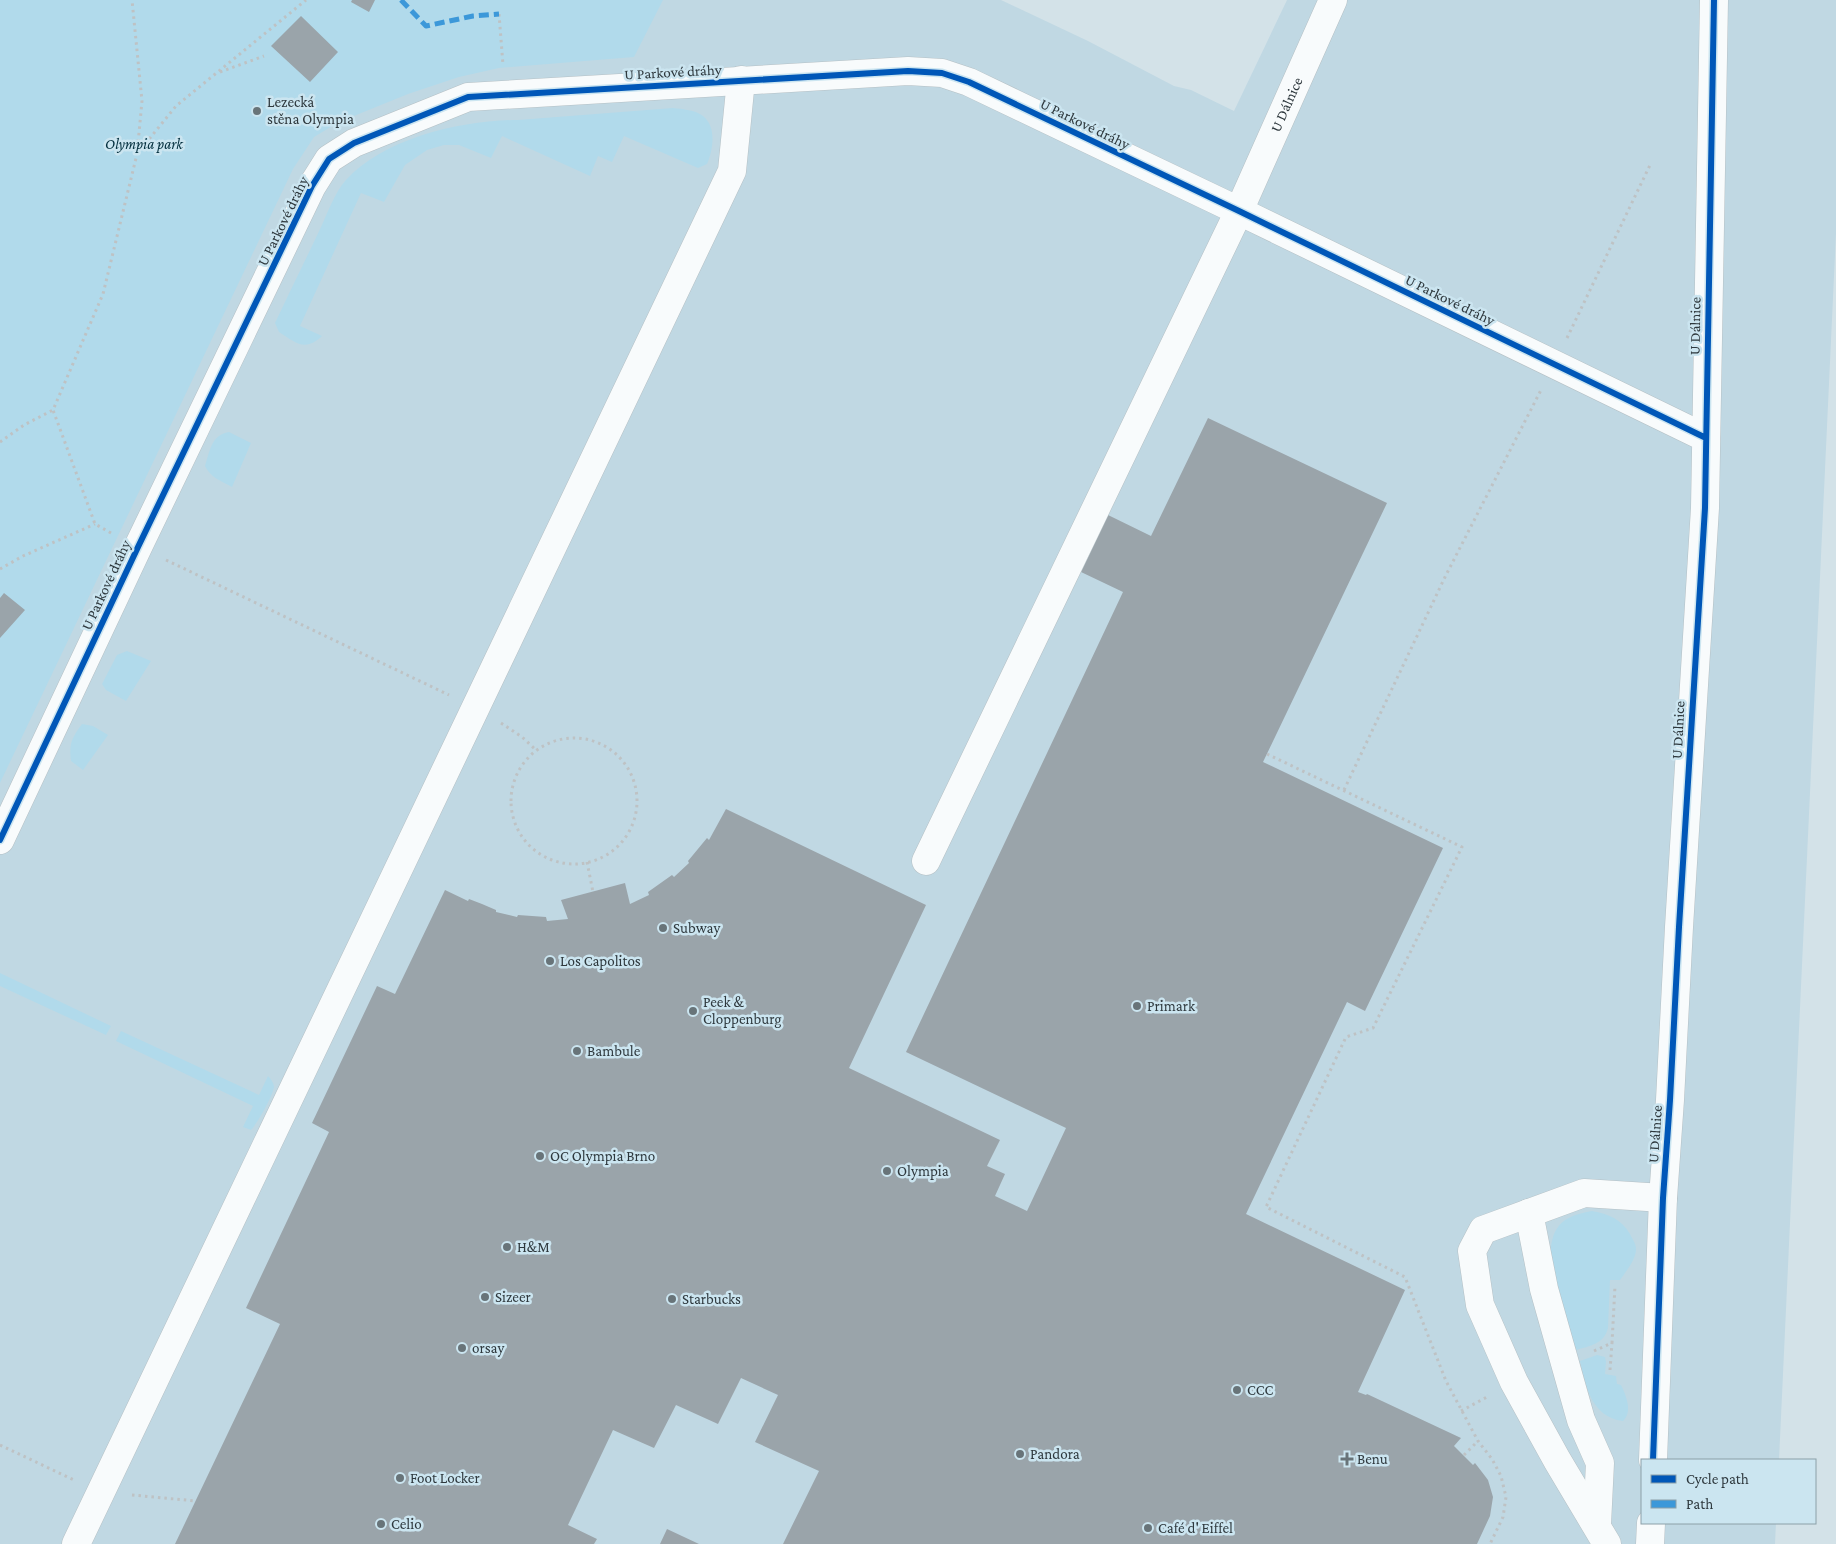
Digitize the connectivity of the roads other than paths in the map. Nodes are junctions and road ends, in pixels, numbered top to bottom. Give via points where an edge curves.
1 (1333, 0) edge
2 (1714, 0) edge
3 (741, 80) junction
4 (1239, 211) junction
5 (1706, 438) junction
6 (0, 840) edge
7 (926, 861) dead end
8 (1663, 1198) junction
9 (1530, 1213) junction
10 (1653, 1459) edge
11 (1651, 1524) edge
12 (1602, 1534) edge
13 (76, 1544) edge
14 (1650, 1544) edge

1 - 4 street, U Dálnice
2 - 5 street, U Dálnice
3 - 4 street, U Parkové dráhy via 908,70 942,74 970,82
3 - 6 street, U Parkové dráhy via 468,97 354,143 329,159 312,186
3 - 13 street via 732,171
4 - 5 street, U Parkové dráhy
4 - 7 street, U Dálnice
5 - 8 street, U Dálnice
8 - 9 street via 1584,1193
8 - 10 street, U Dálnice
9 - 12 street via 1544,1289 1581,1420 1600,1464
9 - 12 street via 1484,1230 1472,1251 1480,1305 1514,1382
11 - 14 street

